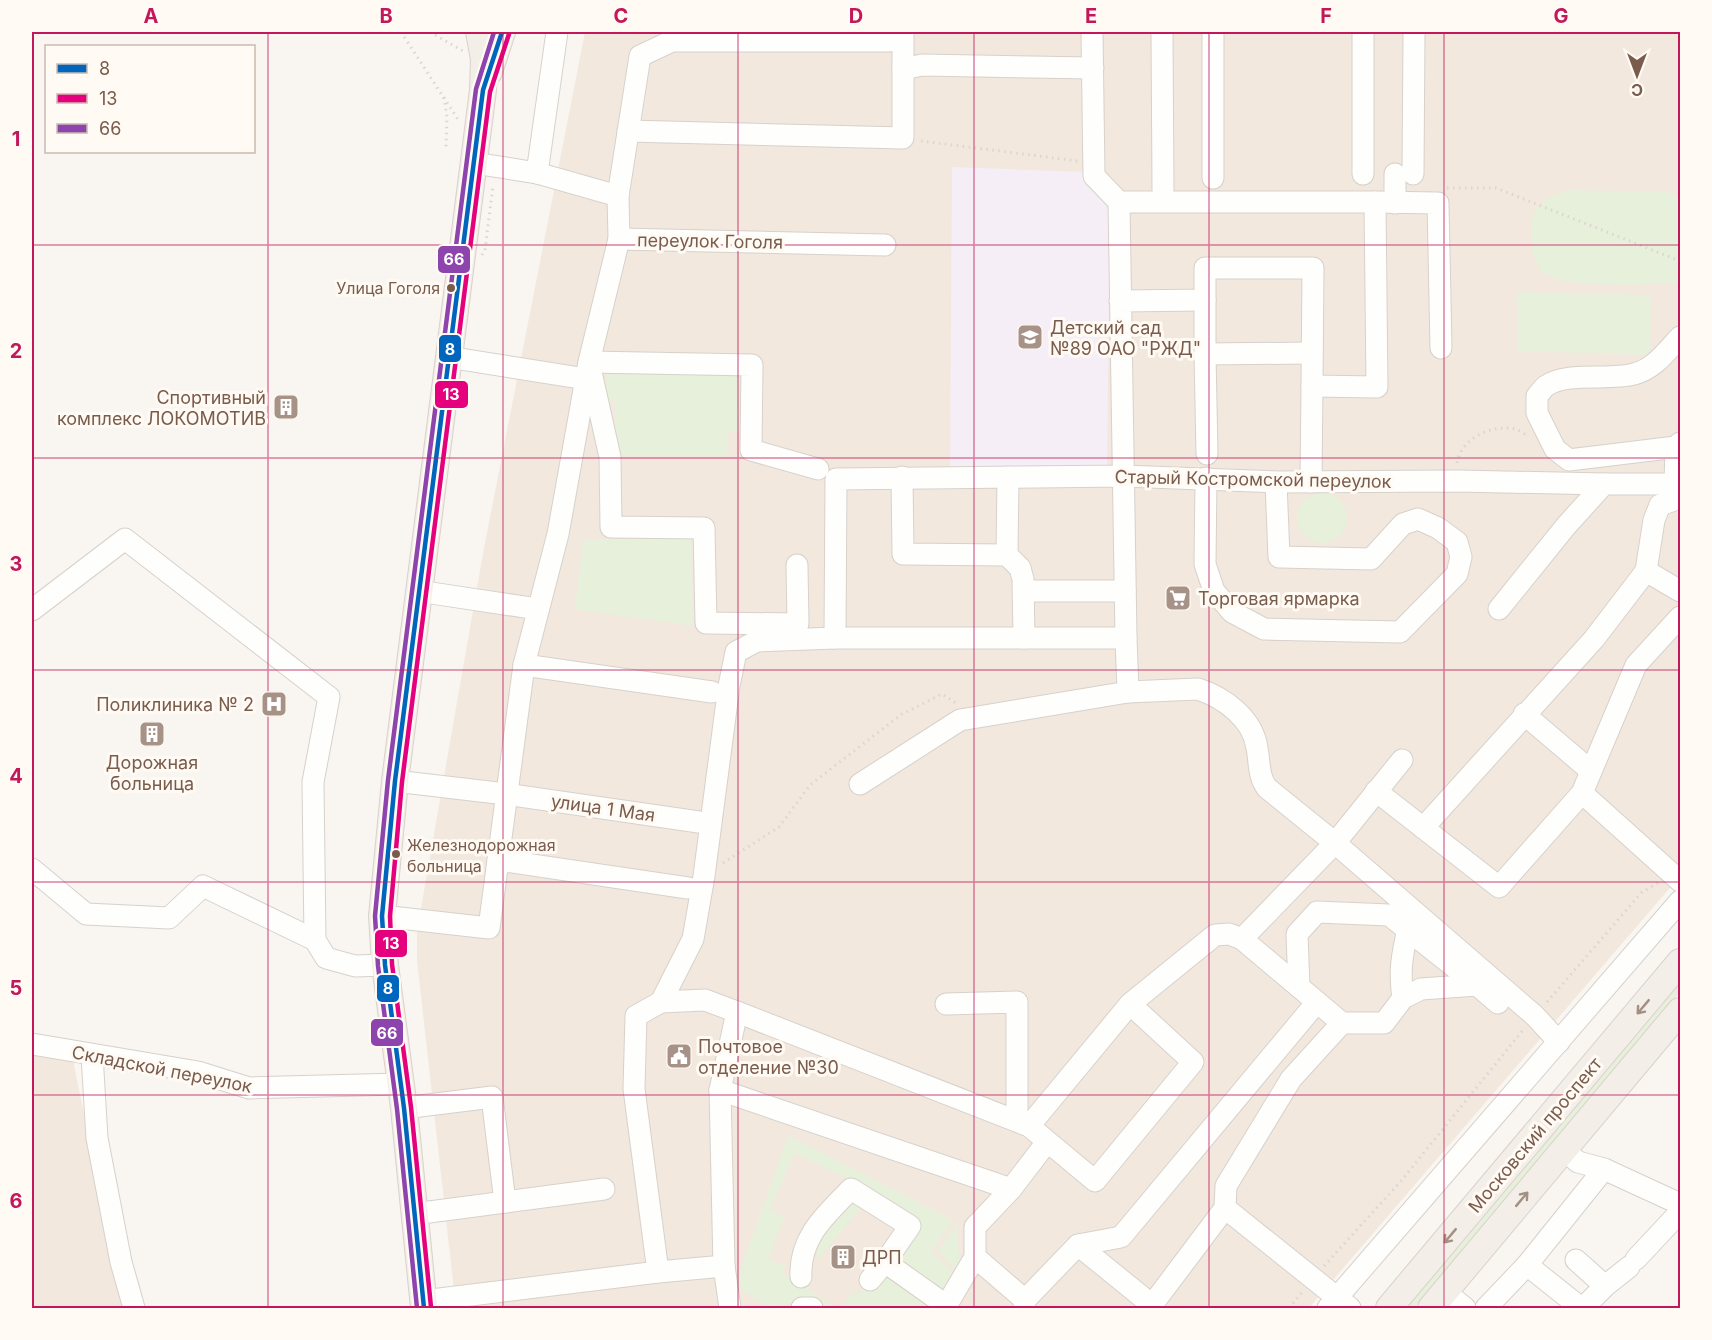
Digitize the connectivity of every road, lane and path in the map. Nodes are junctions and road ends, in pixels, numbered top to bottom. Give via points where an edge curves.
1 (401, 32) edge
2 (430, 32) edge
3 (479, 32) edge
4 (502, 32) edge
5 (557, 32) edge
6 (1092, 32) edge
7 (1162, 32) edge
8 (1213, 32) edge
9 (1363, 32) edge
10 (1414, 32) edge
11 (896, 36) edge
12 (464, 52) dead end
13 (1093, 68) junction
14 (903, 69) junction
15 (483, 90) junction
16 (444, 95) junction
17 (463, 129) dead end
18 (628, 131) junction
19 (446, 147) dead end
20 (474, 162) junction
21 (537, 173) junction
22 (1363, 174) dead end
23 (1213, 178) dead end
24 (1163, 190) dead end
25 (618, 196) junction
26 (1119, 202) junction
27 (1385, 202) junction
28 (619, 239) junction
29 (885, 244) dead end
30 (1205, 300) junction
31 (1120, 301) junction
32 (1680, 337) edge
33 (1441, 348) dead end
34 (1312, 353) junction
35 (1205, 354) junction
36 (448, 357) junction
37 (587, 371) junction
38 (1312, 386) junction
39 (1536, 440) dead end
40 (1678, 445) edge
41 (1207, 454) dead end
42 (818, 469) dead end
43 (1124, 476) junction
44 (902, 477) junction
45 (1008, 477) junction
46 (1206, 478) junction
47 (1454, 481) junction
48 (1276, 482) junction
49 (1311, 482) junction
50 (1604, 484) junction
51 (1679, 488) edge
52 (1006, 555) junction
53 (797, 565) dead end
54 (1646, 572) junction
55 (418, 591) junction
56 (1025, 591) junction
57 (1125, 591) junction
58 (1680, 591) edge
59 (538, 609) junction
60 (1499, 609) dead end
61 (32, 610) edge
62 (1680, 617) edge
63 (835, 638) junction
64 (1024, 638) junction
65 (1126, 638) junction
66 (524, 665) junction
67 (712, 692) dead end
68 (1128, 692) junction
69 (1524, 714) junction
70 (979, 716) junction
71 (1402, 760) dead end
72 (1591, 771) junction
73 (395, 781) junction
74 (860, 784) dead end
75 (1376, 791) junction
76 (1582, 793) junction
77 (506, 794) junction
78 (699, 822) dead end
79 (1424, 828) junction
80 (1335, 843) junction
81 (498, 860) junction
82 (32, 869) edge
83 (1677, 878) edge
84 (696, 882) junction
85 (1680, 901) edge
86 (382, 916) junction
87 (1408, 929) junction
88 (1242, 939) junction
89 (315, 940) junction
90 (1680, 962) edge
91 (385, 964) junction
92 (1477, 985) junction
93 (1299, 987) junction
94 (1403, 998) junction
95 (661, 1002) junction
96 (1317, 1002) junction
97 (946, 1004) dead end
98 (1130, 1004) junction
99 (1680, 1011) edge
100 (737, 1012) junction
101 (1531, 1021) junction
102 (1342, 1023) junction
103 (1558, 1042) junction
104 (32, 1044) edge
105 (92, 1055) junction
106 (720, 1090) junction
107 (402, 1096) junction
108 (1023, 1123) junction
109 (1047, 1142) junction
110 (1571, 1156) junction
111 (1604, 1169) junction
112 (604, 1189) dead end
113 (1011, 1189) junction
114 (1584, 1192) junction
115 (505, 1202) junction
116 (1680, 1204) edge
117 (1225, 1208) junction
118 (1680, 1212) edge
119 (414, 1214) junction
120 (1078, 1245) junction
121 (975, 1257) junction
122 (1576, 1260) dead end
123 (885, 1262) junction
124 (1527, 1265) junction
125 (724, 1266) junction
126 (658, 1272) junction
127 (801, 1277) dead end
128 (1313, 1279) junction
129 (870, 1280) dead end
130 (1605, 1286) junction
131 (1438, 1300) edge
132 (1024, 1304) edge
133 (423, 1305) edge
134 (1338, 1305) edge
135 (946, 1307) edge
136 (134, 1308) edge
137 (730, 1308) edge
138 (802, 1308) edge
139 (812, 1308) edge
140 (1288, 1308) edge
141 (1389, 1308) edge
142 (1465, 1308) edge
143 (1486, 1308) edge
144 (1582, 1308) edge

1 - 16 path
2 - 12 path
3 - 15 main road via 484,59
4 - 15 main road
5 - 21 street
6 - 13 street
7 - 24 street
8 - 23 street
9 - 22 street
10 - 27 street via 1404,174
11 - 14 street
11 - 18 street, переулок Гоголя via 672,41 639,56
13 - 14 street via 922,65
13 - 26 street via 1094,176
14 - 18 street via 903,138
15 - 20 main road
16 - 17 path
16 - 19 path
18 - 25 street, переулок Гоголя
20 - 21 street
20 - 36 main road
21 - 25 street
25 - 28 street, переулок Гоголя
26 - 27 street
26 - 31 street
27 - 33 street via 1438,202
27 - 38 street via 1377,387
28 - 29 street, переулок Гоголя
28 - 37 street
30 - 31 street
30 - 34 street via 1205,268 1313,268
30 - 35 street
31 - 43 street
32 - 40 street via 1656,364 1634,374 1585,377 1547,386 1537,396 1536,413 1555,448 1569,460
34 - 35 street
34 - 38 street
35 - 41 street
36 - 37 street
36 - 55 main road
37 - 42 street via 752,365 752,450
37 - 53 street via 610,457 611,527 704,528 706,623 798,624
37 - 59 street via 558,534
38 - 49 street
39 - 47 path via 1516,429 1492,429 1471,439 1457,458
40 - 51 street
43 - 45 street, Старый Костромской переулок
43 - 46 street, Старый Костромской переулок
43 - 57 street
44 - 45 street, Старый Костромской переулок
44 - 52 street via 903,554
44 - 63 street, Старый Костромской переулок via 836,479
45 - 52 street
46 - 48 street, Старый Костромской переулок
46 - 48 street via 1205,564 1214,591 1232,612 1263,629 1400,632 1457,574 1461,557 1457,542 1418,519 1403,524 1371,559 1279,557
47 - 49 street, Старый Костромской переулок
47 - 50 street, Старый Костромской переулок
48 - 49 street, Старый Костромской переулок
50 - 51 street, Старый Костромской переулок
50 - 60 street
51 - 54 street via 1660,505 1654,520
52 - 56 street via 1020,568
54 - 58 street
54 - 69 street via 1594,639
55 - 59 street
55 - 73 main road
56 - 57 street
56 - 64 street
57 - 65 street
59 - 66 street
61 - 89 street via 125,539 329,697 313,782
62 - 72 street via 1636,665
63 - 64 street
63 - 84 street via 757,641 736,652
64 - 65 street
65 - 68 street
66 - 67 street
66 - 77 street
68 - 70 street
68 - 80 street via 1198,689 1234,710 1254,735 1262,781 1267,788
69 - 72 street
69 - 79 street
70 - 74 street via 960,720
70 - 84 path via 942,694 902,714 810,785 779,827
71 - 75 street
72 - 76 street
73 - 77 street, улица 1 Мая
73 - 86 main road
75 - 79 street
75 - 80 street
76 - 79 street via 1499,887
76 - 83 street
77 - 78 street, улица 1 Мая
77 - 81 street
80 - 88 street
80 - 101 street
81 - 84 street
81 - 86 street via 489,928
82 - 89 street via 86,914 169,918 203,886
83 - 101 path via 1642,892
84 - 95 street via 693,939
85 - 103 street
86 - 91 main road
87 - 92 street
87 - 93 street via 1389,915 1317,912 1297,934
87 - 94 street via 1400,960
88 - 93 street
88 - 98 street via 1229,934 1215,935
89 - 91 street via 326,958 355,966
90 -> 141 main road, Московский проспект
91 - 107 main road
92 - 94 street via 1421,989
92 - 101 street
93 - 96 street
94 - 102 street via 1384,1023
95 - 100 street via 705,1000
95 - 126 street via 636,1016 634,1089
96 - 102 street
96 - 120 street via 1121,1237
97 - 108 street via 1017,1002
98 - 108 street
98 - 109 street via 1193,1062 1095,1181
99 - 110 main road, Московский проспект
100 - 106 street
100 - 108 street
101 - 103 street
101 - 128 path via 1401,1181
102 - 117 street via 1291,1079 1226,1186
103 - 134 street
104 - 105 street, Складской переулок
105 - 107 street, Складской переулок via 198,1072 249,1088
105 - 136 street via 96,1138
106 - 113 street
106 - 125 street
107 - 115 street, Складской переулок via 492,1097
107 - 119 main road
108 - 109 street
109 - 113 street
110 - 111 street
110 - 114 street
131 -> 110 main road, Московский проспект
111 - 114 street
111 - 116 street
112 - 115 street
113 - 121 street via 975,1227
114 - 124 street
115 - 119 street
117 - 120 street via 1152,1305
117 - 128 street
118 - 130 street via 1633,1263
119 - 133 main road
120 - 132 street
121 - 132 street
121 - 135 street
122 - 130 street
123 - 127 street via 910,1226 851,1189 815,1227 800,1262
123 - 129 street
123 - 135 street
124 - 143 street
124 - 144 street
125 - 126 street
125 - 137 street
126 - 133 street
128 - 134 street
128 - 140 path
130 - 144 street
131 - 142 street
138 - 139 street

